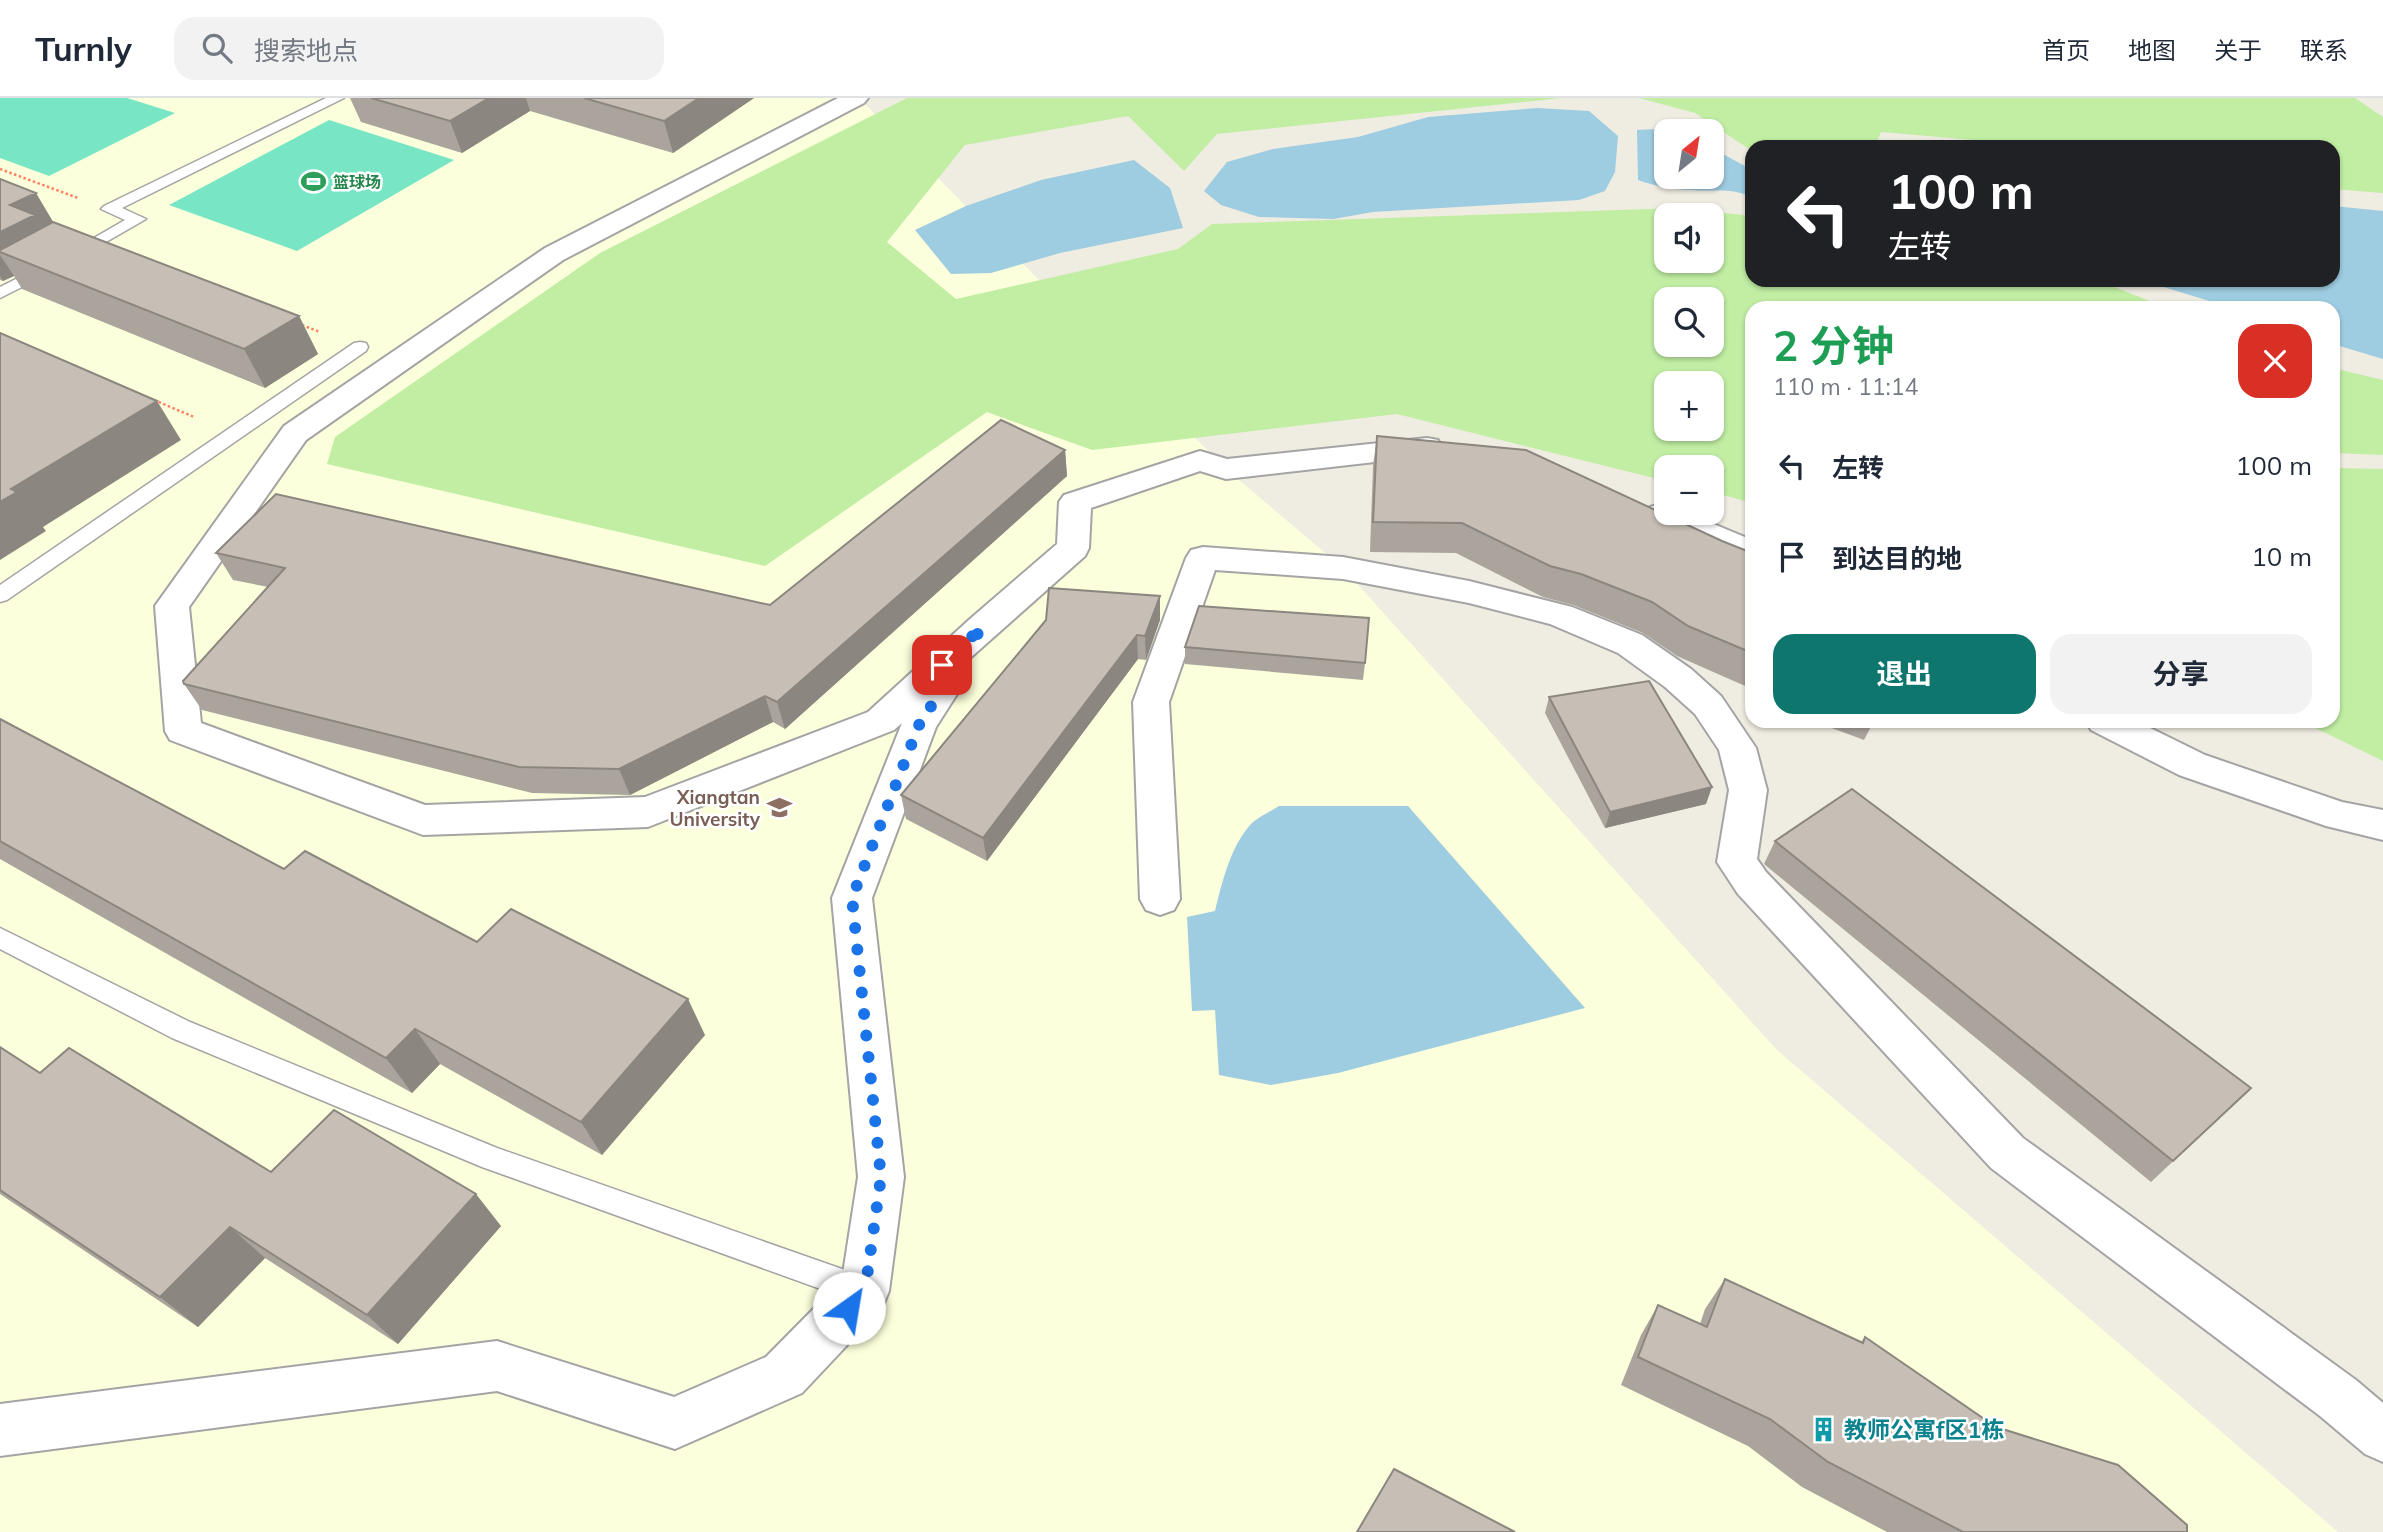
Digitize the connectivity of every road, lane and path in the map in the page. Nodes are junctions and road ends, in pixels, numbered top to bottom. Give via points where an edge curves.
1 (337, 98) edge
2 (856, 98) edge
3 (0, 169) edge
4 (109, 209) junction
5 (0, 293) edge
6 (297, 324) dead end
7 (360, 347) joint
8 (148, 398) edge
9 (234, 434) junction
10 (1452, 449) edge
11 (1638, 504) edge
12 (1745, 550) edge
13 (0, 595) edge
14 (982, 627) junction
15 (2118, 728) edge
16 (2383, 825) edge
17 (1160, 898) dead end
18 (0, 938) edge
19 (865, 1291) junction
20 (0, 1430) edge
21 (2383, 1436) edge

1 - 4 lane
2 - 14 street via 554,254 295,433 172,606 183,731 423,820 648,812 881,721
3 - 4 path
4 - 5 lane via 138,219
6 - 7 path
7 - 9 lane
8 - 9 path
9 - 13 lane
10 - 14 street via 1438,446 1226,468 1200,461 1075,502 1073,548
11 - 12 street
14 - 19 street via 919,725 852,898 881,1177
15 - 16 street via 2192,765 2340,816
17 - 21 street via 1151,702 1203,558 1343,568 1469,592 1560,615 1630,644 1708,705 1737,748 1748,790 1737,862 1752,883 2007,1153
18 - 19 lane via 181,1030 479,1152
19 - 20 street via 784,1375 676,1423 497,1366

